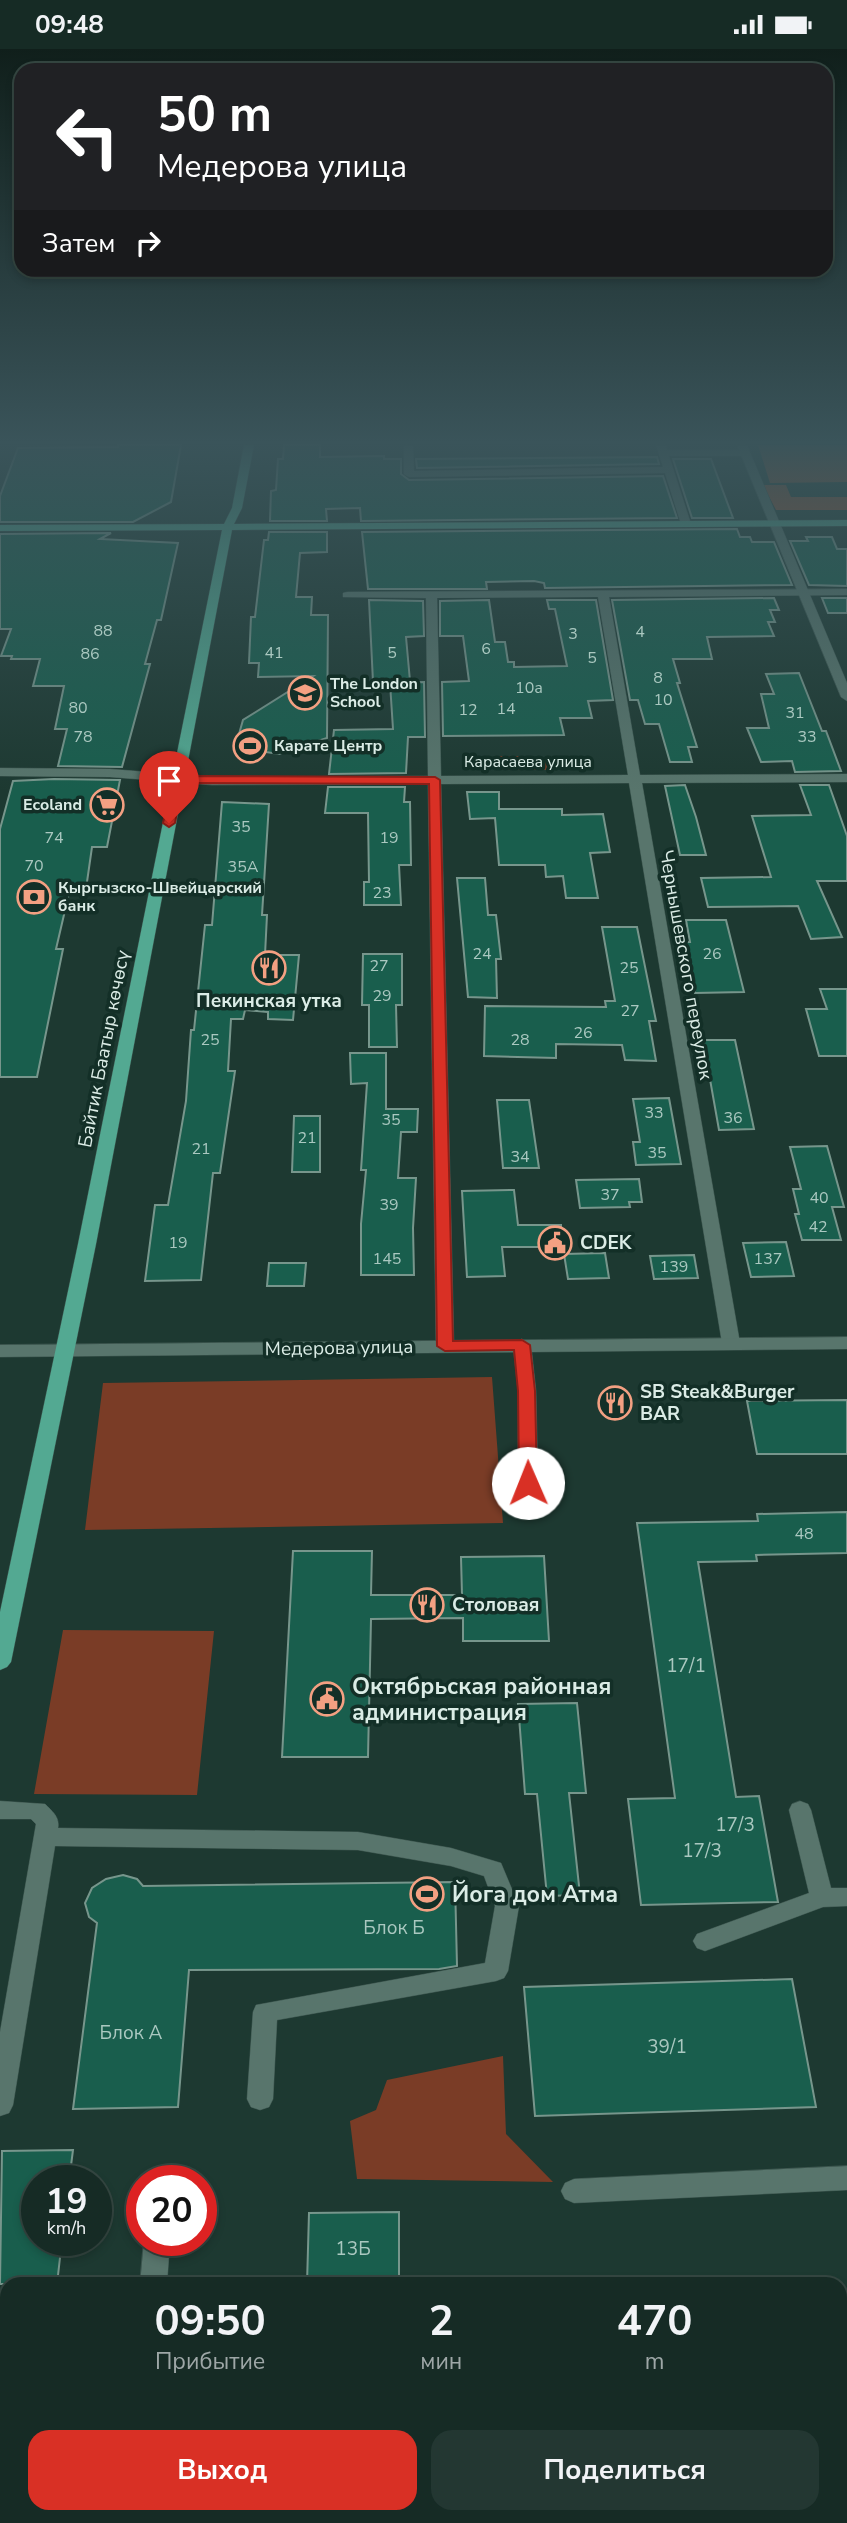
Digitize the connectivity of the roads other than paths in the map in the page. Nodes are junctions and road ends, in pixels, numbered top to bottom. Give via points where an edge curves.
1 (221, 560) edge
2 (791, 560) edge
3 (804, 592) junction
4 (847, 592) edge
5 (603, 593) junction
6 (347, 595) dead end
7 (431, 595) junction
8 (847, 697) edge
9 (0, 772) edge
10 (847, 778) edge
11 (178, 779) junction
12 (634, 779) junction
13 (435, 780) junction
14 (731, 1343) junction
15 (847, 1343) edge
16 (522, 1345) junction
17 (445, 1346) junction
18 (0, 1350) edge
19 (64, 1350) junction
20 (528, 1483) dead end
21 (0, 1662) edge
22 (0, 1810) edge
23 (800, 1810) dead end
24 (46, 1837) junction
25 (847, 1897) edge
26 (822, 1898) junction
27 (705, 1941) dead end
28 (260, 2099) dead end
29 (0, 2105) edge
30 (847, 2178) edge
31 (574, 2191) dead end
32 (156, 2256) edge
33 (154, 2277) edge

1 - 11 main road, Байтик Баатыр көчөсү
2 - 3 street
3 - 4 street
3 - 5 street
3 - 8 street
5 - 7 street
5 - 12 street, Чернышевского переулок
6 - 7 street
7 - 13 street
9 - 11 street, Карасаева улица via 110,772
10 - 12 street, Карасаева улица
11 - 13 street, Карасаева улица
11 - 19 main road, Байтик Баатыр көчөсү
12 - 13 street, Карасаева улица
12 - 14 street, Чернышевского переулок
13 - 17 street
14 - 15 street, Медерова улица
14 - 16 street, Медерова улица
16 - 17 street, Медерова улица
16 - 20 street
17 - 19 street, Медерова улица
18 - 19 street, Медерова улица
19 - 21 main road, Байтик Баатыр көчөсү
22 - 24 street via 37,1809 48,1822
23 - 26 street
24 - 28 street via 358,1840 493,1869 507,1906 496,1971 265,2012
24 - 29 street
25 - 26 street
26 - 27 street
30 - 31 street
32 - 33 street

